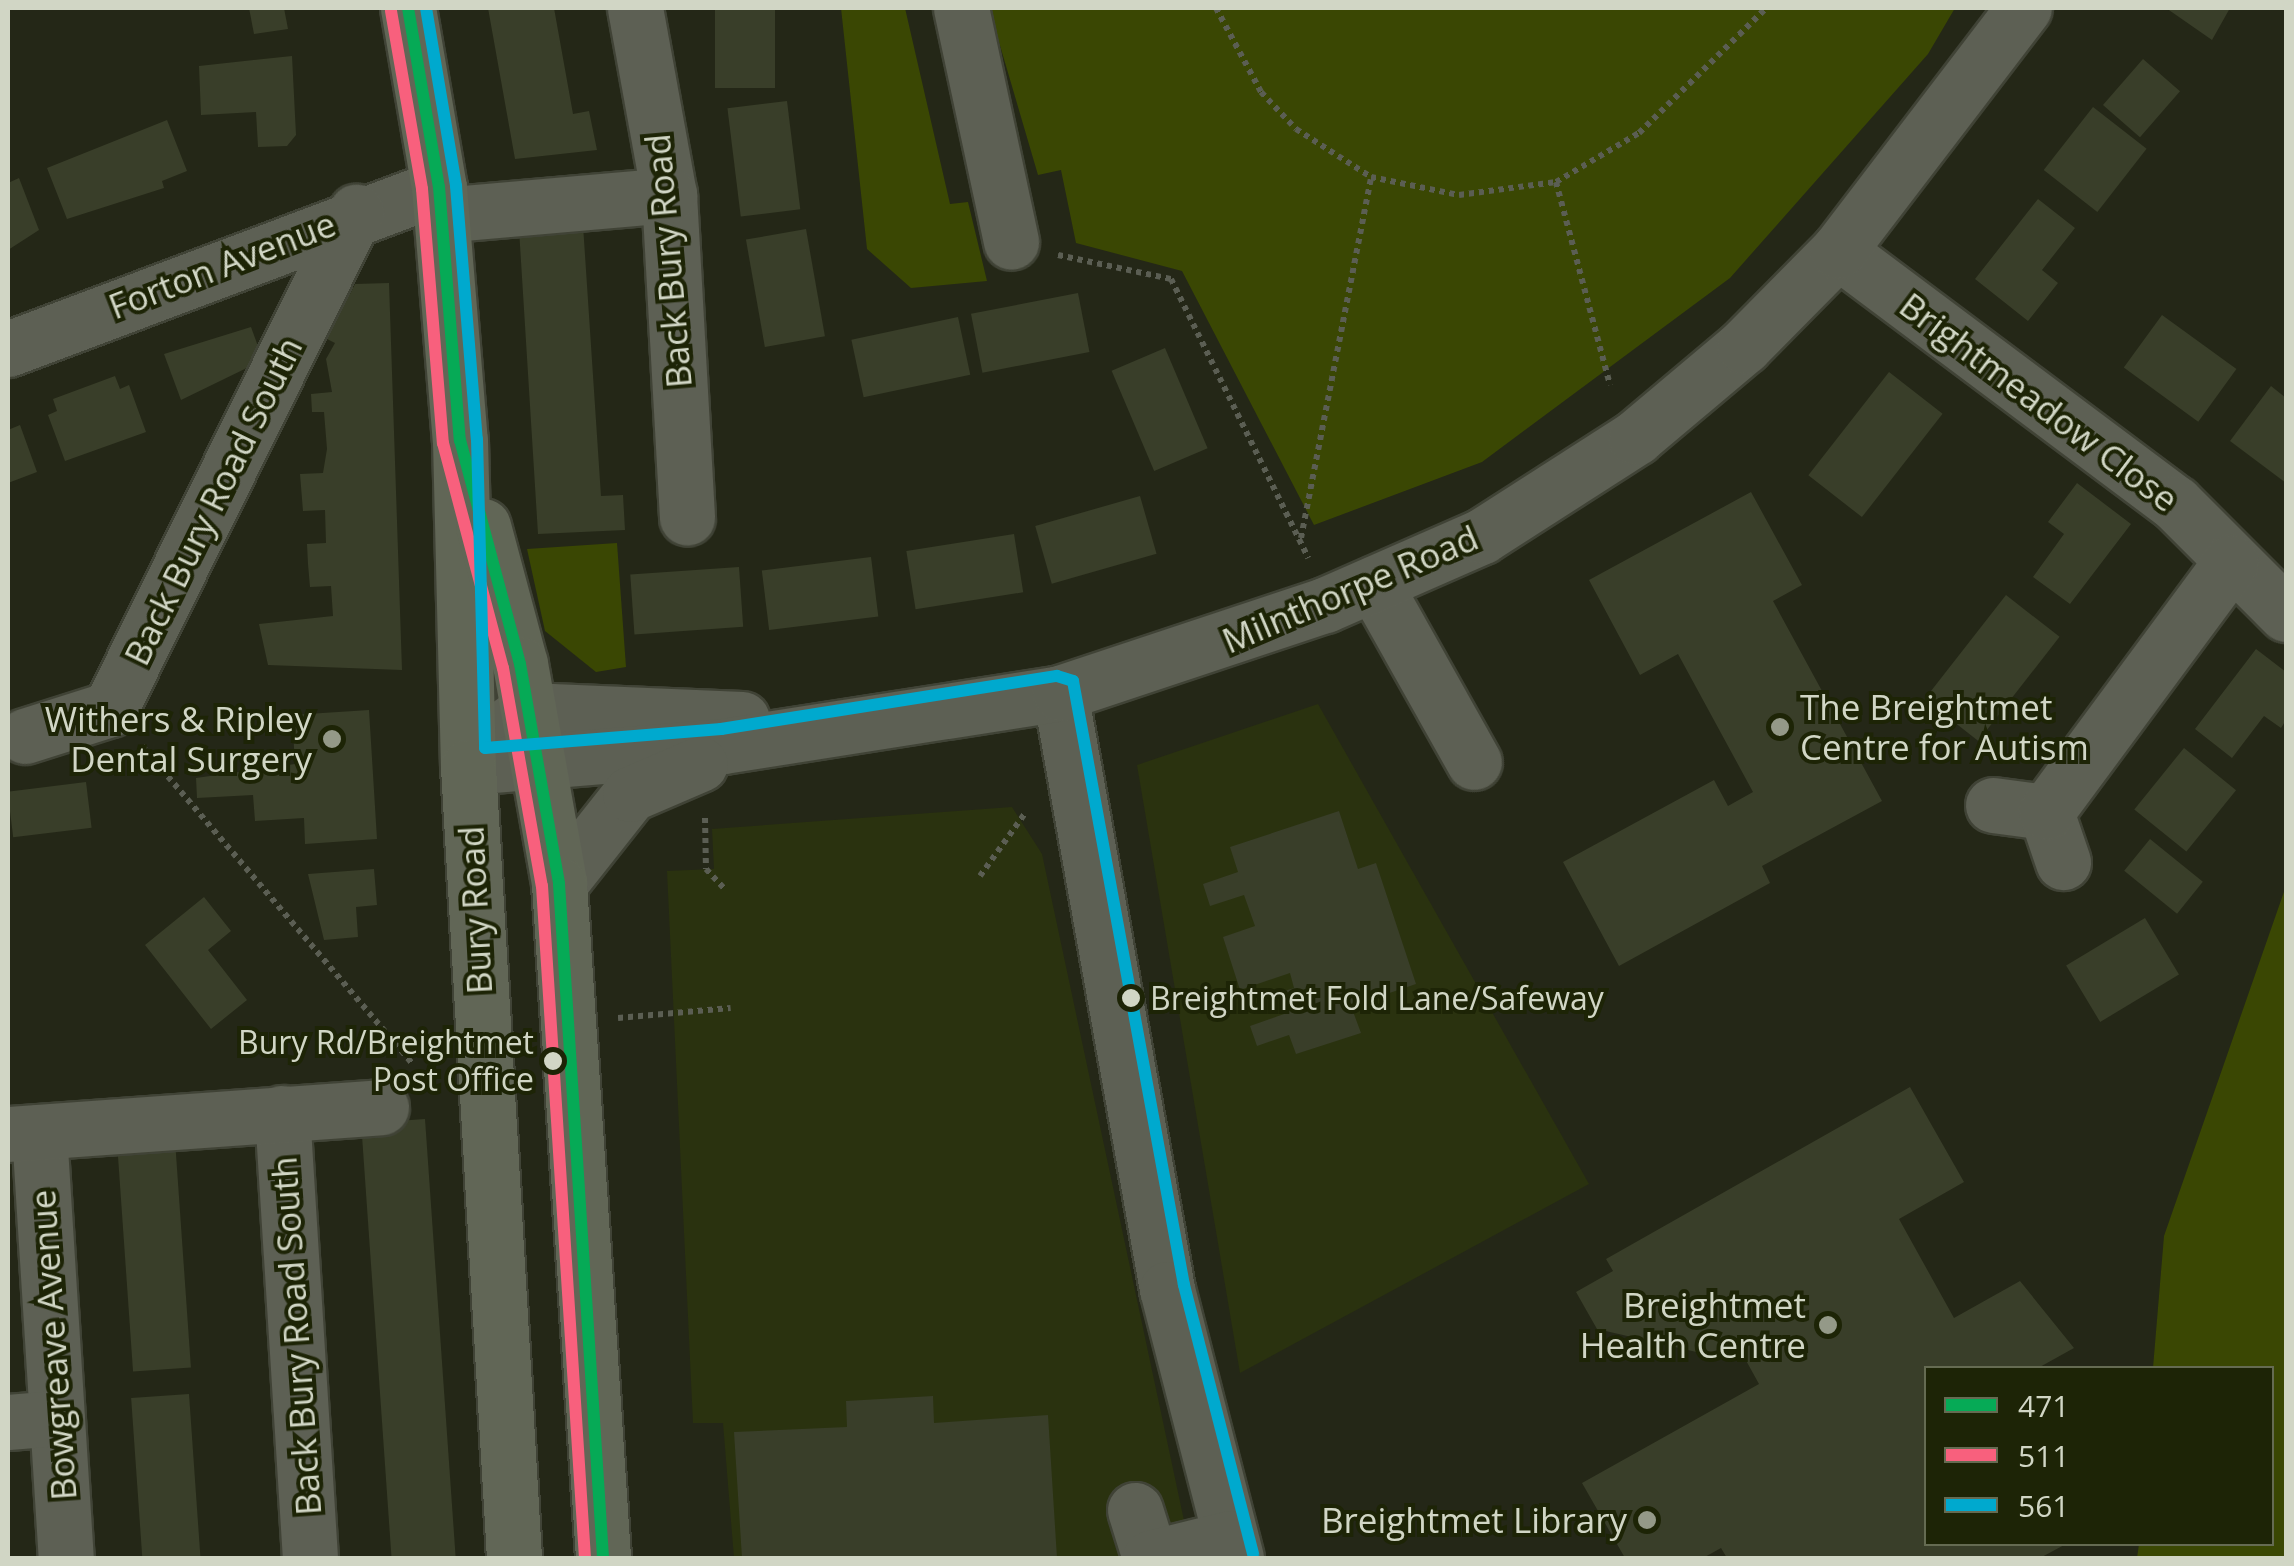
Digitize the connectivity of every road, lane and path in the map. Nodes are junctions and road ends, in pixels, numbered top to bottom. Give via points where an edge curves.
1 (408, 8) edge
2 (634, 8) edge
3 (960, 8) edge
4 (1216, 8) edge
5 (1766, 8) edge
6 (2024, 8) edge
7 (1371, 177) junction
8 (1556, 182) junction
9 (669, 195) junction
10 (440, 201) junction
11 (356, 212) junction
12 (1011, 242) joint
13 (1838, 251) junction
14 (8, 349) edge
15 (1610, 385) dead end
16 (460, 440) junction
17 (687, 516) dead end
18 (2231, 562) junction
19 (1374, 584) junction
20 (2286, 614) edge
21 (1060, 693) junction
22 (110, 709) junction
23 (824, 731) junction
24 (532, 735) junction
25 (25, 736) dead end
26 (468, 761) junction
27 (1474, 762) dead end
28 (1073, 769) junction
29 (1993, 805) dead end
30 (705, 812) dead end
31 (980, 876) dead end
32 (559, 884) junction
33 (724, 888) dead end
34 (731, 1008) dead end
35 (568, 1022) junction
36 (401, 1090) joint
37 (282, 1113) junction
38 (23, 1133) edge
39 (32, 1420) edge
40 (1145, 1542) edge
41 (1233, 1548) edge
42 (66, 1558) edge
43 (310, 1558) edge
44 (514, 1558) edge
45 (603, 1558) edge

1 - 10 highway, Bury Road
2 - 9 street, Back Bury Road
3 - 12 street
4 - 7 path via 1261,92 1296,129
5 - 8 path via 1639,133
6 - 13 street, Milnthorpe Road
7 - 8 path via 1458,195
7 - 12 path via 1301,538 1170,280 1070,253 1016,265
8 - 15 path
9 - 10 street, Forton Avenue
9 - 17 street, Back Bury Road
10 - 11 street, Forton Avenue
10 - 16 highway, Bury Road
11 - 14 street, Forton Avenue
11 - 22 street, Back Bury Road South
13 - 18 street, Brightmeadow Close via 2175,503
13 - 19 street, Milnthorpe Road via 1636,437 1482,536
16 - 24 highway, Bury Road
16 - 26 highway, Bury Road
18 - 20 street, Brightmeadow Close
18 - 29 street via 2054,837
19 - 21 street, Milnthorpe Road
19 - 27 street
21 - 23 street, Milnthorpe Road
21 - 28 street
22 - 25 street, Back Bury Road South
22 - 36 path
23 - 24 street, Milnthorpe Road
23 - 32 street via 661,775 604,818
24 - 26 street, Milnthorpe Road
24 - 32 highway, Bury Road
26 - 44 highway, Bury Road
28 - 31 path via 1044,789
28 - 41 street via 1167,1289
30 - 33 path via 706,869
32 - 35 highway, Bury Road
34 - 35 path
35 - 45 highway, Bury Road
36 - 37 street
37 - 38 street
37 - 43 street, Back Bury Road South
38 - 39 street, Bowgreave Avenue
39 - 42 street, Bowgreave Avenue
40 - 41 street

